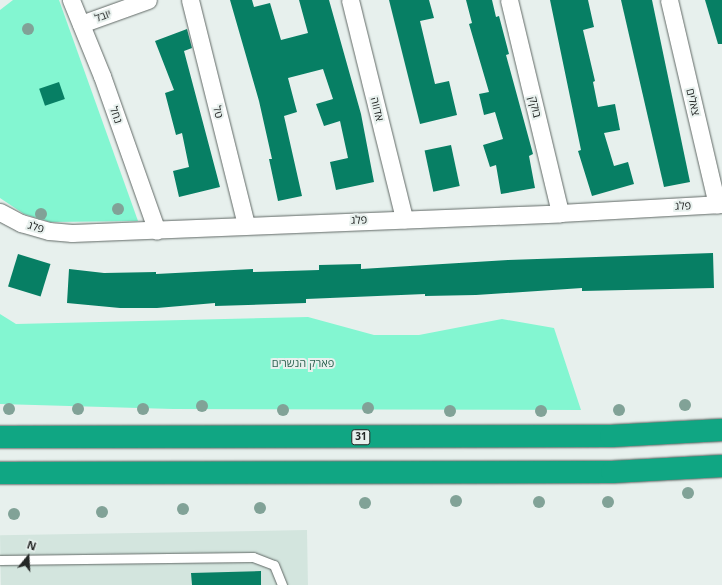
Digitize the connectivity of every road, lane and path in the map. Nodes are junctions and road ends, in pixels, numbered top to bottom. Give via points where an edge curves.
1 (71, 0) edge
2 (148, 0) edge
3 (190, 0) edge
4 (350, 0) edge
5 (509, 0) edge
6 (668, 0) edge
7 (81, 24) junction
8 (719, 204) edge
9 (0, 212) edge
10 (560, 213) junction
11 (404, 219) junction
12 (246, 224) junction
13 (157, 231) junction
14 (722, 430) edge
15 (0, 437) edge
16 (722, 466) edge
17 (0, 473) edge
18 (0, 560) edge
19 (282, 585) edge

1 - 7 street, נחל
2 - 7 street, יובל
3 - 12 street, טל
4 - 11 street, אדווה
5 - 10 street, בוקק
6 - 8 street, צאלים
7 - 13 street, נחל
8 - 10 street, פלג
9 - 13 street, פלג via 21,223 49,231
10 - 11 street, פלג
11 - 12 street, פלג
12 - 13 street, פלג
14 - 15 highway, 31 via 611,436
16 - 17 highway via 612,472
18 - 19 lane via 253,557 274,565

